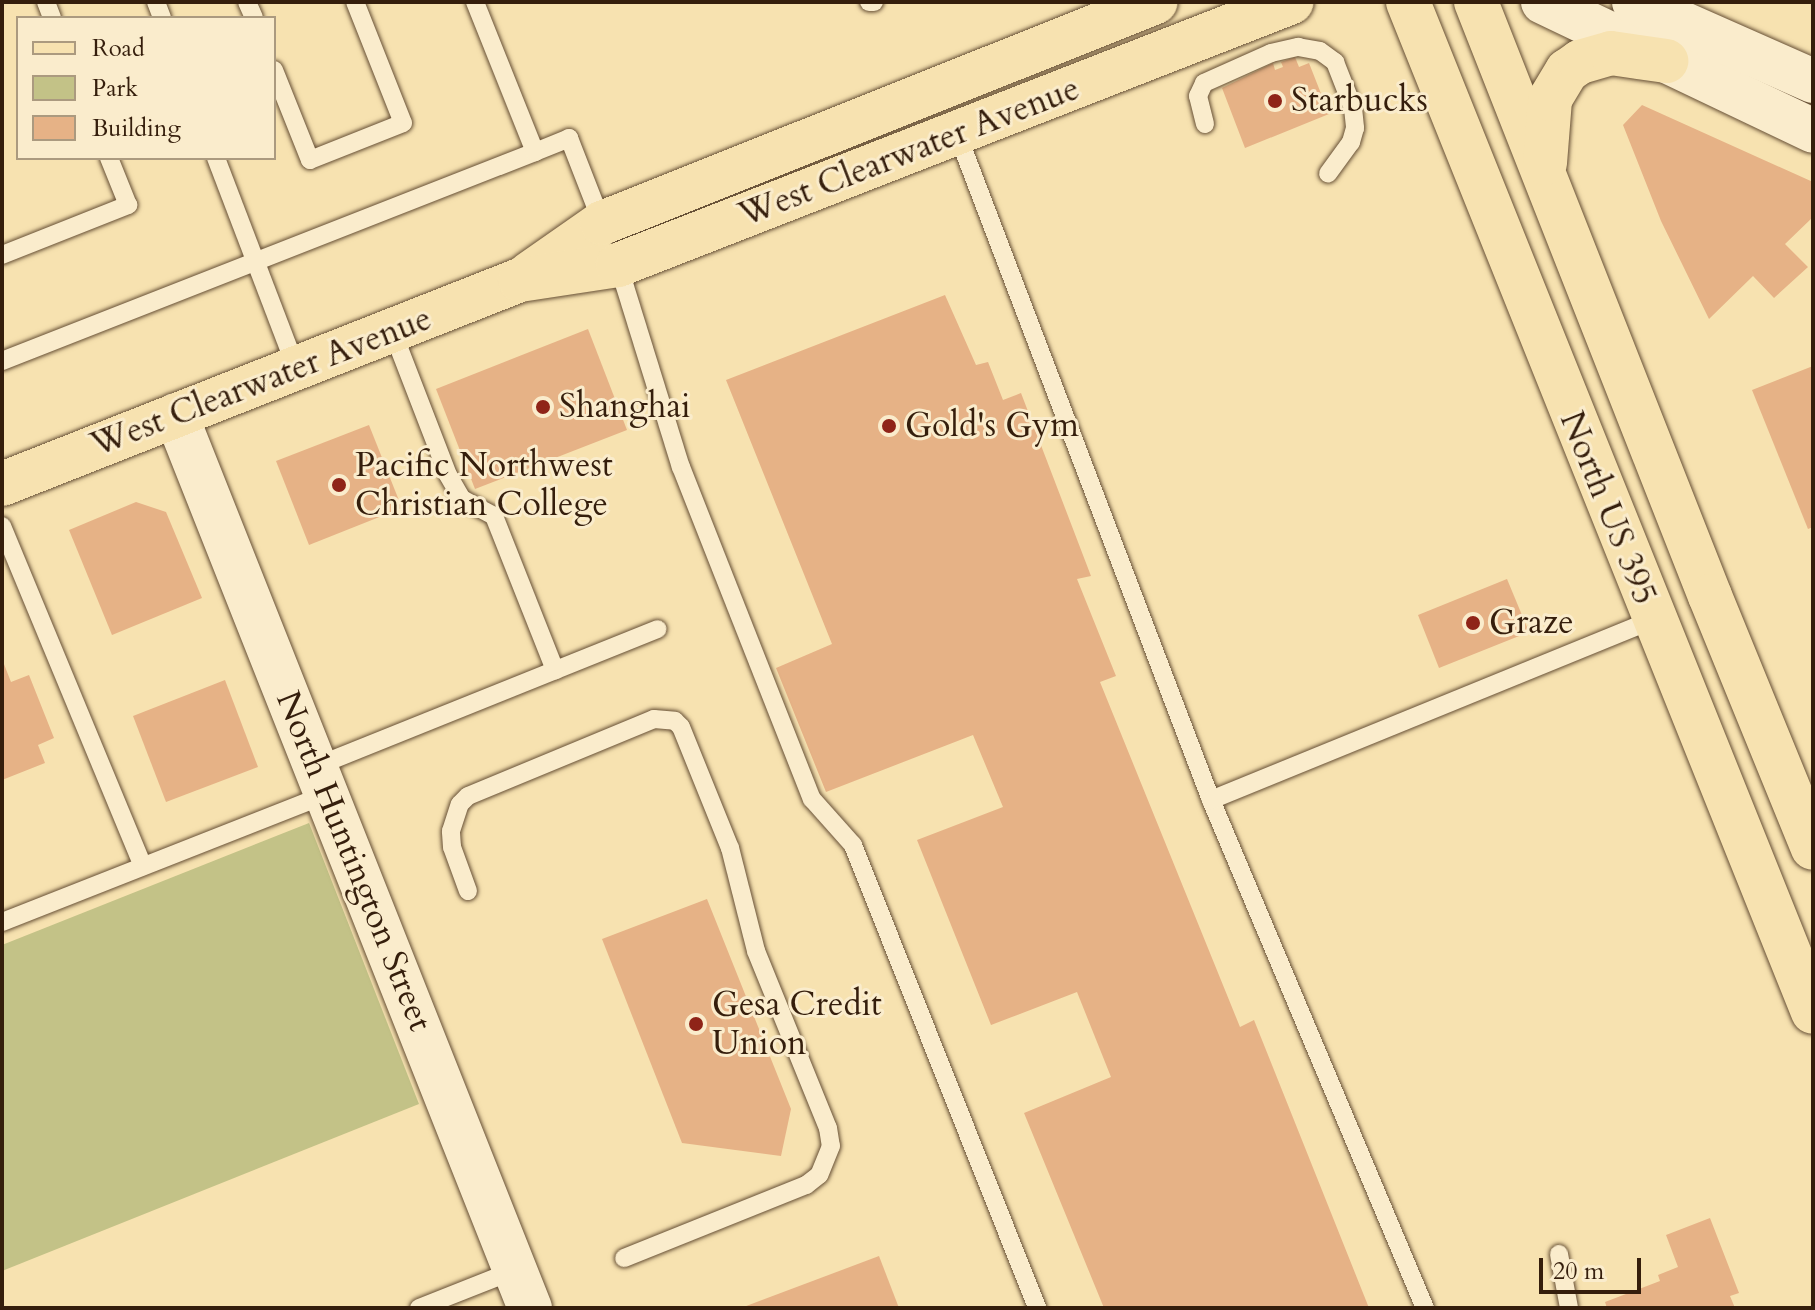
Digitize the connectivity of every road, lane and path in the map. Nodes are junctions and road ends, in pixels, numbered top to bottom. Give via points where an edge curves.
1 (355, 2) edge
2 (475, 2) edge
3 (1156, 2) edge
4 (1292, 2) edge
5 (1408, 2) edge
6 (1476, 2) edge
7 (1543, 2) edge
8 (1634, 2) edge
9 (1666, 61) junction
10 (276, 75) edge
11 (1813, 81) edge
12 (934, 91) junction
13 (1809, 122) edge
14 (1205, 124) dead end
15 (957, 133) junction
16 (535, 152) junction
17 (110, 160) edge
18 (217, 160) edge
19 (1328, 174) dead end
20 (1544, 177) junction
21 (744, 216) junction
22 (610, 244) junction
23 (2, 255) edge
24 (256, 262) junction
25 (392, 330) junction
26 (2, 361) edge
27 (296, 367) junction
28 (176, 415) junction
29 (2, 484) edge
30 (2, 526) edge
31 (1653, 620) junction
32 (658, 629) dead end
33 (555, 670) junction
34 (322, 780) junction
35 (1211, 800) junction
36 (1813, 848) edge
37 (143, 866) junction
38 (468, 891) dead end
39 (2, 922) edge
40 (1813, 1012) edge
41 (1559, 1254) dead end
42 (624, 1258) dead end
43 (522, 1289) edge
44 (419, 1308) edge
45 (1037, 1308) edge
46 (1425, 1308) edge
47 (1569, 1308) edge

1 - 10 lane via 403,123 310,160
2 - 16 lane
3 - 12 main road, West Clearwater Avenue
4 - 15 main road, West Clearwater Avenue
5 - 31 main road, North US 395
6 - 20 main road, North US 395
7 - 9 street
8 - 11 street
9 - 13 street
9 - 20 main road via 1611,53 1567,71 1550,99
12 - 21 main road via 937,106 931,115 839,154
12 - 22 main road, West Clearwater Avenue
14 - 19 lane via 1198,96 1204,83 1271,53 1298,47 1320,51 1335,62 1355,128
15 - 21 main road, West Clearwater Avenue
15 - 35 lane
16 - 22 lane via 569,138
16 - 24 lane
17 - 23 lane via 128,205
18 - 24 lane
20 - 36 main road, North US 395
21 - 22 main road, West Clearwater Avenue
22 - 25 main road, West Clearwater Avenue
22 - 45 lane via 681,467 812,799 853,845
24 - 26 lane
24 - 27 lane
25 - 27 main road, West Clearwater Avenue
25 - 33 lane via 448,475 462,499 494,516
27 - 28 main road, West Clearwater Avenue
28 - 29 main road, West Clearwater Avenue
28 - 34 street, North Huntington Street
30 - 37 lane
31 - 35 lane
31 - 40 main road, North US 395
32 - 33 lane
33 - 34 lane
34 - 37 lane
34 - 43 street, North Huntington Street
35 - 46 lane
37 - 39 lane
38 - 42 lane via 451,831 468,796 654,719 675,721 681,727 730,848 756,951 831,1146 819,1175 806,1185
41 - 47 lane
43 - 44 lane

